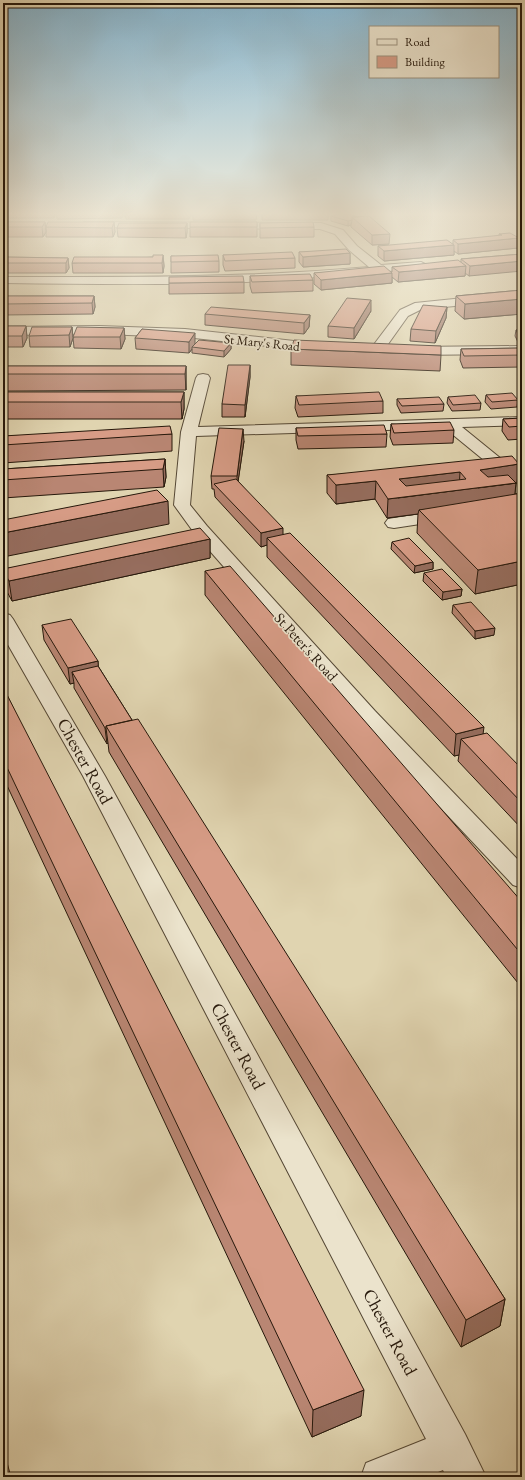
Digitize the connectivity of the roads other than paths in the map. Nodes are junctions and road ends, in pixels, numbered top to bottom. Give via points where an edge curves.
1 (40, 282) edge
2 (37, 295) edge
3 (522, 296) edge
4 (3, 332) edge
5 (331, 349) edge
6 (522, 350) edge
7 (361, 351) edge
8 (376, 351) junction
9 (203, 378) dead end
10 (522, 421) edge
11 (453, 424) junction
12 (189, 432) junction
13 (522, 474) edge
14 (464, 513) edge
15 (394, 523) dead end
16 (3, 619) edge
17 (522, 879) edge
18 (459, 1462) edge
19 (380, 1477) edge

1 - 2 street
3 - 8 street via 419,306 404,312
4 - 5 street, St Mary's Road via 99,330 185,333
6 - 8 street
7 - 8 street
9 - 12 street, St Peter's Road via 190,399
10 - 11 street
11 - 12 street
11 - 13 street via 504,470 513,476
12 - 17 street, St Peter's Road via 178,464 182,505 193,531
14 - 15 street
16 - 18 street, Chester Road via 94,776
18 - 19 street

